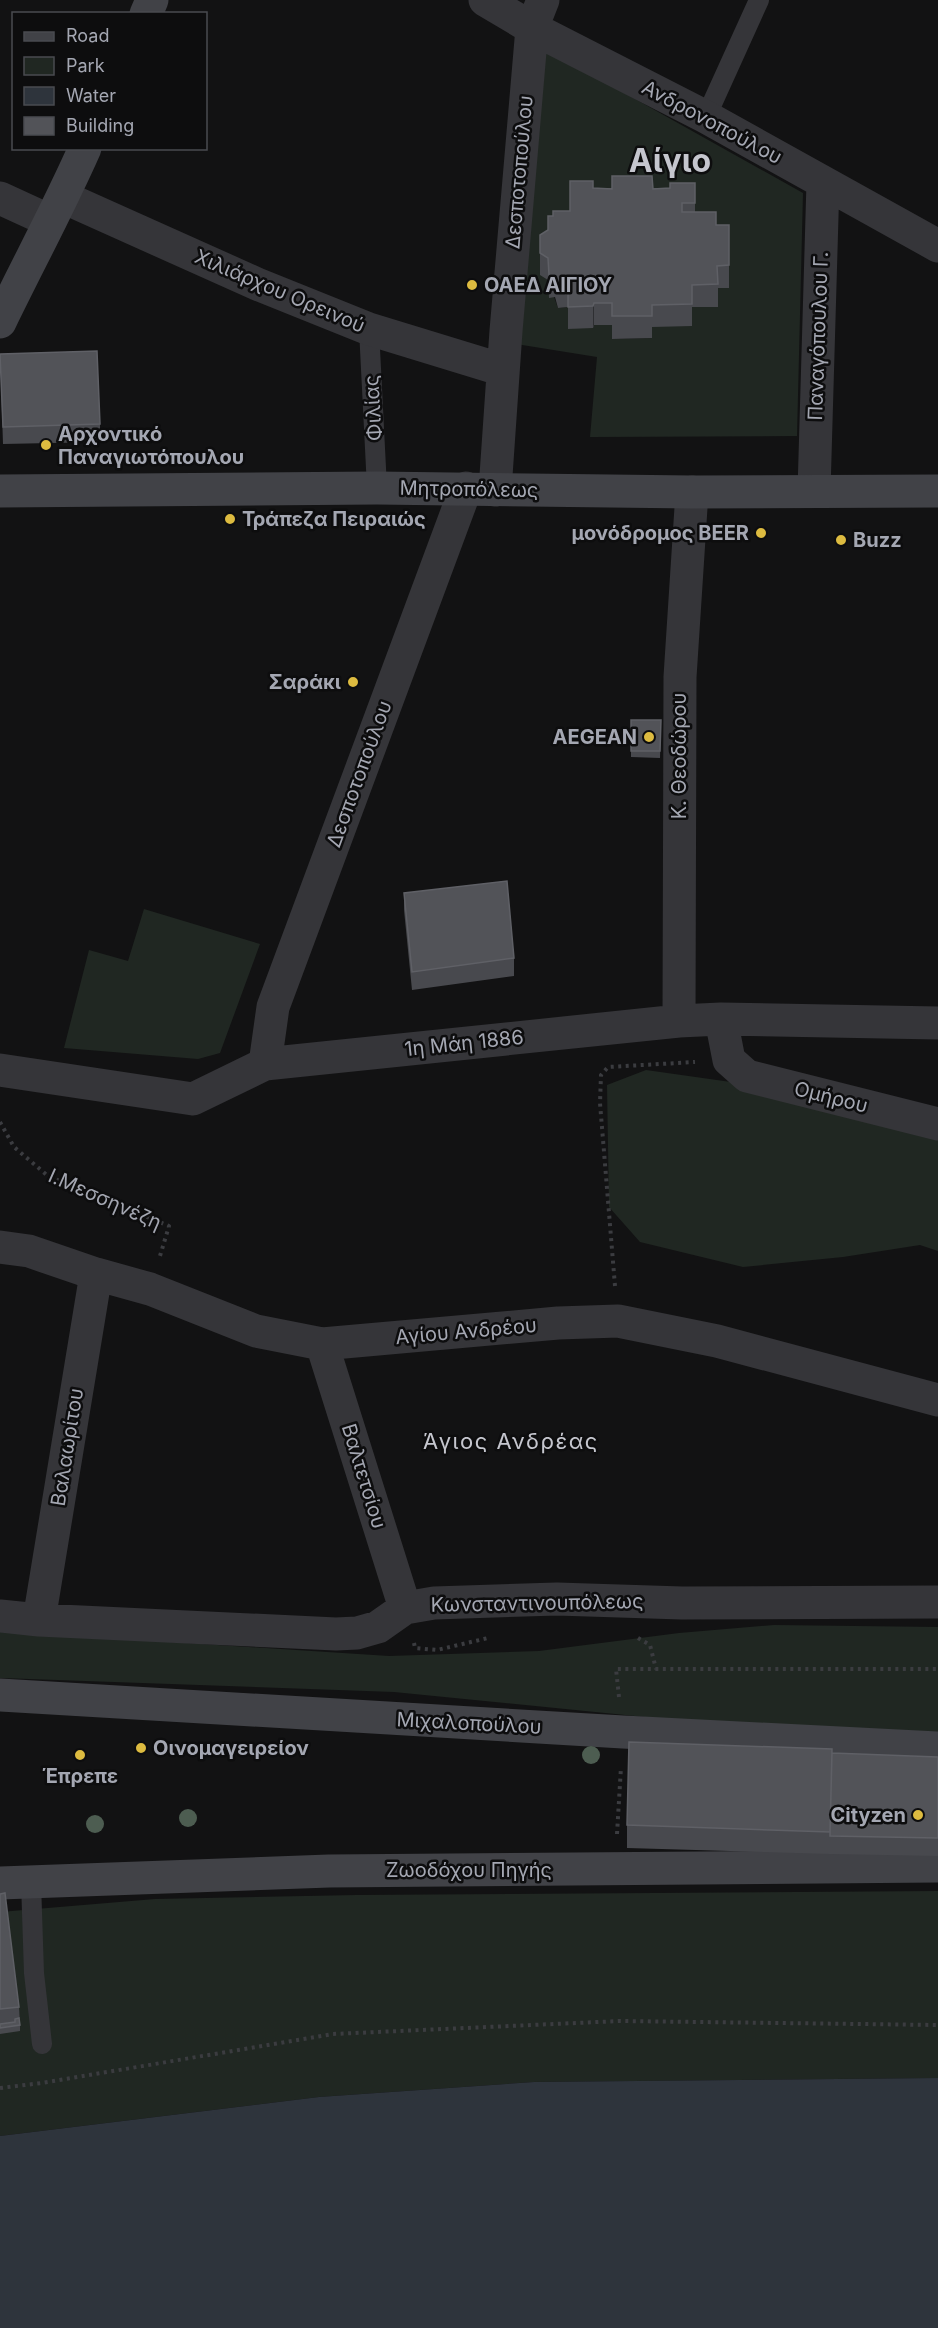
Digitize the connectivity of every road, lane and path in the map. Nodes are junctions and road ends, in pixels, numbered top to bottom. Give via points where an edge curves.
1 (485, 0) edge
2 (759, 0) edge
3 (537, 14) edge
4 (706, 117) junction
5 (84, 150) edge
6 (823, 182) junction
7 (0, 198) edge
8 (57, 209) junction
9 (938, 246) edge
10 (0, 322) edge
11 (369, 329) junction
12 (503, 370) junction
13 (377, 488) junction
14 (481, 489) junction
15 (0, 491) edge
16 (814, 491) junction
17 (938, 491) edge
18 (692, 492) junction
19 (720, 1019) junction
20 (679, 1021) junction
21 (938, 1023) edge
22 (729, 1060) junction
23 (265, 1064) junction
24 (0, 1070) edge
25 (0, 1122) edge
26 (938, 1124) edge
27 (0, 1247) edge
28 (96, 1274) junction
29 (150, 1289) junction
30 (618, 1321) junction
31 (322, 1344) junction
32 (938, 1400) edge
33 (938, 1602) edge
34 (405, 1608) junction
35 (0, 1616) edge
36 (39, 1620) junction
37 (492, 1637) dead end
38 (632, 1637) dead end
39 (656, 1669) junction
40 (938, 1669) edge
41 (0, 1695) edge
42 (623, 1732) junction
43 (938, 1748) edge
44 (938, 1866) edge
45 (15, 1883) edge
46 (938, 2025) edge
47 (42, 2044) dead end
48 (0, 2088) edge

1 - 3 street, Ανδρονοπούλου
2 - 4 lane
3 - 4 street, Ανδρονοπούλου
3 - 12 street, Δεσποτοπούλου
4 - 6 street, Ανδρονοπούλου
5 - 8 street
6 - 9 street, Ανδρονοπούλου
6 - 16 street, Παναγόπουλου Γ.
7 - 8 street, Χιλιάρχου Ορεινού
8 - 10 street
8 - 11 street, Χιλιάρχου Ορεινού
11 - 12 street, Χιλιάρχου Ορεινού
11 - 13 lane, Φιλίας
12 - 14 street, Δεσποτοπούλου
13 - 14 street, Μητροπόλεως
13 - 15 street, Μητροπόλεως
14 - 18 street, Μητροπόλεως
14 - 23 street, Δεσποτοπούλου via 273,1007
16 - 17 street, Μητροπόλεως
16 - 18 street, Μητροπόλεως
18 - 20 street, Κ. Θεοδώρου via 680,677
19 - 20 street, 1η Μάη 1886
19 - 21 street, 1η Μάη 1886
19 - 22 street
20 - 23 street, 1η Μάη 1886
22 - 26 street, Ομήρου via 747,1076
22 - 30 path via 608,1067 601,1075
23 - 24 street, 1η Μάη 1886 via 193,1099
25 - 29 path, Ι.Μεσσηνέζη via 14,1146 48,1176 170,1226
27 - 28 street, Αγίου Ανδρέου via 29,1251
28 - 29 street, Αγίου Ανδρέου
28 - 36 street, Βαλαωρίτου
29 - 31 street, Αγίου Ανδρέου via 256,1330
30 - 31 street, Αγίου Ανδρέου
30 - 32 street, Αγίου Ανδρέου via 717,1341
31 - 34 street, Βαλτετσίου
33 - 34 street, Κωνσταντινουπόλεως via 682,1603 557,1599 434,1603
34 - 36 street, Κωνσταντινουπόλεως via 378,1626 336,1634
34 - 37 path via 415,1648 437,1650
35 - 36 street, Κωνσταντινουπόλεως
38 - 39 path via 650,1645
39 - 40 path
39 - 42 path via 616,1669
41 - 42 street, Μιχαλοπούλου
42 - 43 street, Μιχαλοπούλου
44 - 45 street, Ζωοδόχου Πηγής via 329,1870
45 - 47 lane via 34,1973
46 - 48 path via 620,2021 333,2034

